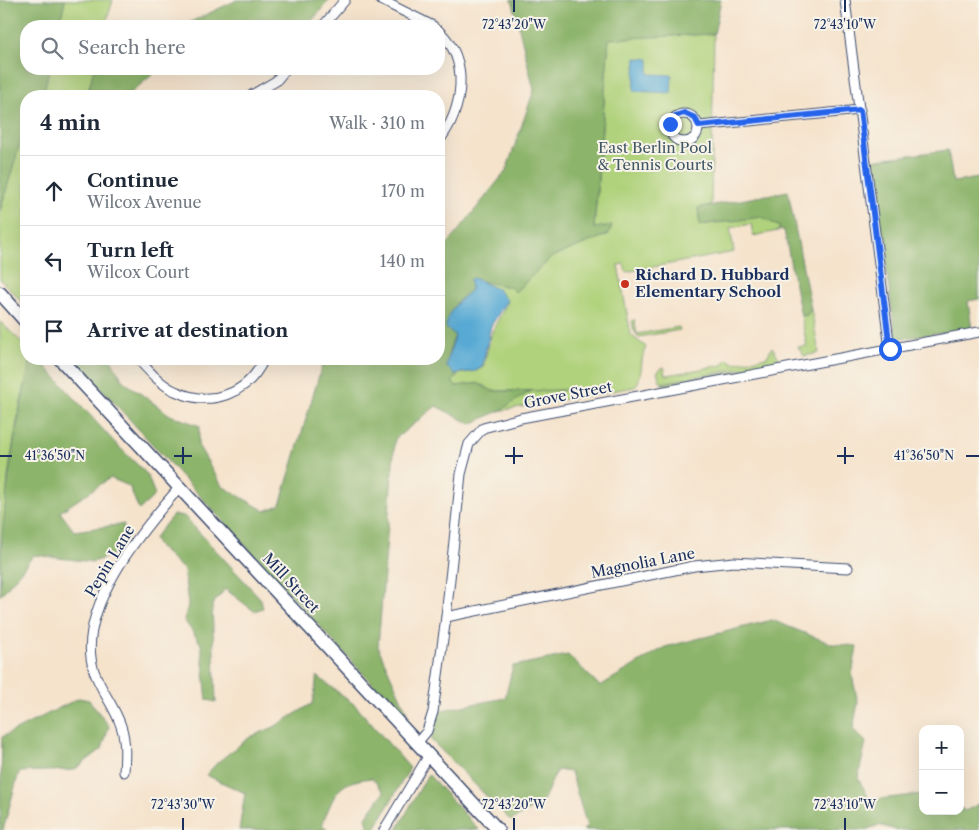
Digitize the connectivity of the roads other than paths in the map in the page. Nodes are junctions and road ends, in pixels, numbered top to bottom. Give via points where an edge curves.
1 (345, 0) edge
2 (381, 0) edge
3 (845, 0) edge
4 (328, 20) edge
5 (421, 20) edge
6 (445, 38) edge
7 (281, 75) edge
8 (260, 90) edge
9 (860, 110) junction
10 (699, 126) dead end
11 (445, 133) edge
12 (0, 293) edge
13 (20, 315) edge
14 (979, 332) edge
15 (890, 349) junction
16 (65, 365) edge
17 (145, 365) edge
18 (262, 365) edge
19 (178, 488) junction
20 (848, 568) dead end
21 (446, 617) junction
22 (418, 742) junction
23 (430, 756) junction
24 (124, 772) dead end
25 (384, 830) edge
26 (498, 830) edge

1 - 4 street
2 - 5 street
3 - 9 street
6 - 11 street via 453,48 460,68 459,98
7 - 8 street
9 - 10 street
9 - 15 street
12 - 13 main road
14 - 15 street, Grove Street
15 - 21 street, Grove Street via 521,418 483,428 469,444 461,474
16 - 19 main road, Mill Street
17 - 18 street via 173,390 192,398 211,399 228,396 243,388
19 - 22 main road, Mill Street
19 - 24 street, Pepin Lane via 134,546 106,590 93,620 91,657 100,686 120,725 125,752
20 - 21 street, Magnolia Lane via 734,562 694,566
21 - 22 street, Grove Street via 433,712
22 - 23 main road, Mill Street
23 - 25 street
23 - 26 main road, Mill Street

